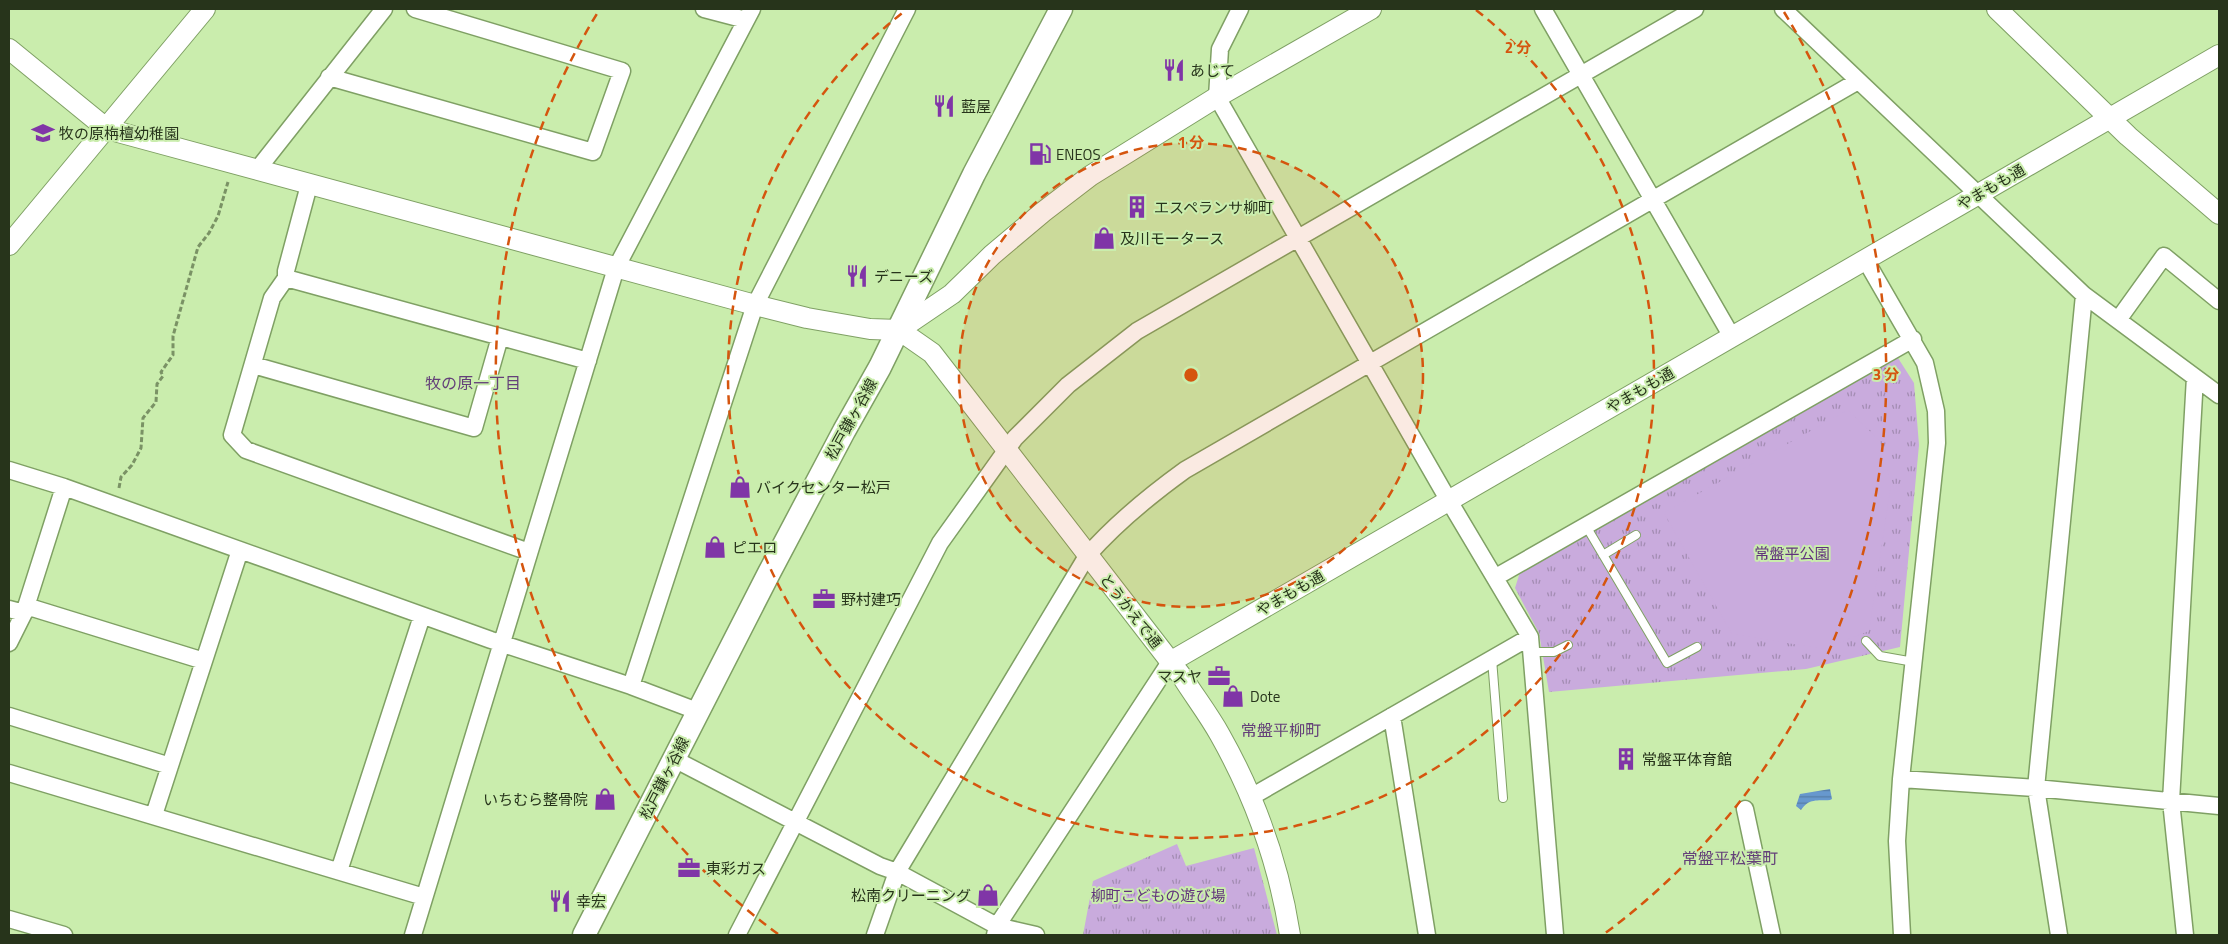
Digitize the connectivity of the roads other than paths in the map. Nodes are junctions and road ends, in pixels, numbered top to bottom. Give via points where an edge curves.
1 (205, 9) edge
2 (384, 9) edge
3 (415, 9) edge
4 (704, 9) edge
5 (907, 9) edge
6 (1061, 9) edge
7 (1240, 9) edge
8 (1371, 9) edge
9 (1543, 9) edge
10 (1695, 9) edge
11 (1783, 9) edge
12 (1997, 9) edge
13 (749, 14) edge
14 (9, 49) edge
15 (2219, 55) edge
16 (1581, 74) junction
17 (329, 77) junction
18 (1858, 81) junction
19 (1217, 97) junction
20 (2111, 119) junction
21 (107, 129) junction
22 (257, 170) junction
23 (309, 185) junction
24 (1980, 194) junction
25 (1654, 201) junction
26 (2219, 214) edge
27 (1298, 237) junction
28 (9, 245) edge
29 (1865, 259) junction
30 (616, 268) junction
31 (286, 278) junction
32 (2084, 295) junction
33 (2219, 302) edge
34 (755, 305) junction
35 (2118, 320) junction
36 (898, 330) junction
37 (500, 337) junction
38 (1732, 337) junction
39 (1913, 339) junction
40 (588, 361) junction
41 (1369, 363) junction
42 (253, 365) junction
43 (2195, 377) junction
44 (2219, 395) edge
45 (1007, 448) junction
46 (9, 470) edge
47 (64, 487) junction
48 (1449, 500) junction
49 (1586, 526) junction
50 (1636, 535) dead end
51 (240, 550) junction
52 (529, 552) junction
53 (1604, 555) junction
54 (1087, 556) junction
55 (1496, 577) junction
56 (20, 609) edge
57 (422, 616) junction
58 (1866, 642) dead end
59 (9, 643) edge
60 (502, 644) junction
61 (1531, 644) junction
62 (1568, 645) dead end
63 (1698, 647) dead end
64 (1492, 659) junction
65 (204, 662) junction
66 (1170, 662) junction
67 (1914, 662) junction
68 (631, 686) junction
69 (698, 711) junction
70 (9, 716) edge
71 (1392, 716) junction
72 (674, 759) junction
73 (170, 766) junction
74 (9, 772) edge
75 (1901, 779) junction
76 (2036, 788) junction
77 (1251, 797) junction
78 (1503, 798) dead end
79 (2171, 801) junction
80 (2219, 806) edge
81 (1744, 808) dead end
82 (154, 815) junction
83 (796, 822) junction
84 (339, 871) junction
85 (897, 872) junction
86 (424, 897) junction
87 (9, 919) edge
88 (996, 931) edge
89 (64, 935) edge
90 (413, 935) edge
91 (584, 935) edge
92 (738, 935) edge
93 (875, 935) edge
94 (1036, 935) edge
95 (1290, 935) edge
96 (1427, 935) edge
97 (1555, 935) edge
98 (1772, 935) edge
99 (1902, 935) edge
100 (2058, 935) edge
101 (2185, 935) edge

1 - 21 street
2 - 17 street
3 - 17 street via 622,71 593,152
4 - 13 street
5 - 34 street
6 - 36 main road, 松戸鎌ヶ谷線 via 974,174
7 - 19 street via 1220,49
8 - 19 street
9 - 16 street
10 - 16 street
11 - 18 street
12 - 20 street
13 - 30 street
14 - 21 street
15 - 20 street, やまもも通
16 - 25 street
16 - 27 street
17 - 22 street
18 - 24 street
18 - 25 street
19 - 27 street
19 - 36 street via 1090,176 1007,243 952,294
20 - 24 street, やまもも通
20 - 26 street
21 - 22 street
21 - 28 street
22 - 23 street
23 - 30 street
23 - 31 street
24 - 29 street, やまもも通
24 - 32 street
25 - 38 street
25 - 41 street
27 - 41 street
27 - 45 street via 1137,331 1068,385
29 - 38 street, やまもも通
29 - 39 street
30 - 34 street
30 - 40 street
31 - 37 street
31 - 42 street via 272,298
32 - 35 street
32 - 76 street
33 - 35 street via 2164,256
34 - 36 street via 816,320
34 - 68 street
35 - 43 street
36 - 45 street, とうかえで通 via 932,353
36 - 69 main road, 松戸鎌ヶ谷線
37 - 40 street
37 - 42 street via 474,428
38 - 48 street, やまもも通
39 - 49 street
39 - 67 street via 1926,363 1936,411 1937,443
40 - 52 street
41 - 48 street
41 - 54 street via 1185,470 1123,518
42 - 52 street via 232,435 246,450
43 - 44 street
43 - 79 street
45 - 54 street, とうかえで通
45 - 83 street via 940,543
46 - 47 street
47 - 51 street
47 - 56 street
48 - 55 street
48 - 66 street, やまもも通
49 - 53 lane
49 - 55 street
50 - 53 lane
51 - 57 street
51 - 65 street
52 - 60 street
53 - 63 lane via 1667,664
54 - 66 street, とうかえで通
54 - 85 street
55 - 61 street
56 - 59 street
56 - 65 street
57 - 60 street
57 - 84 street
58 - 67 lane via 1880,656
60 - 68 street
60 - 86 street
61 - 62 lane via 1554,652
61 - 64 street
61 - 97 street
64 - 71 street
64 - 78 lane
65 - 73 street
66 - 77 street, とうかえで通 via 1219,733
66 - 88 street
67 - 75 street
68 - 69 street
69 - 72 main road, 松戸鎌ヶ谷線
70 - 73 street
71 - 77 street
71 - 96 street
72 - 83 street
72 - 91 main road, 松戸鎌ヶ谷線
73 - 82 street
74 - 82 street
75 - 76 street
75 - 99 street via 1897,841
76 - 79 street
76 - 100 street
77 - 95 street, とうかえで通 via 1283,892
79 - 80 street
79 - 101 street
81 - 98 street
82 - 84 street
83 - 85 street
83 - 92 street
84 - 86 street
85 - 88 street
85 - 93 street
86 - 90 street
87 - 89 street
88 - 94 street

